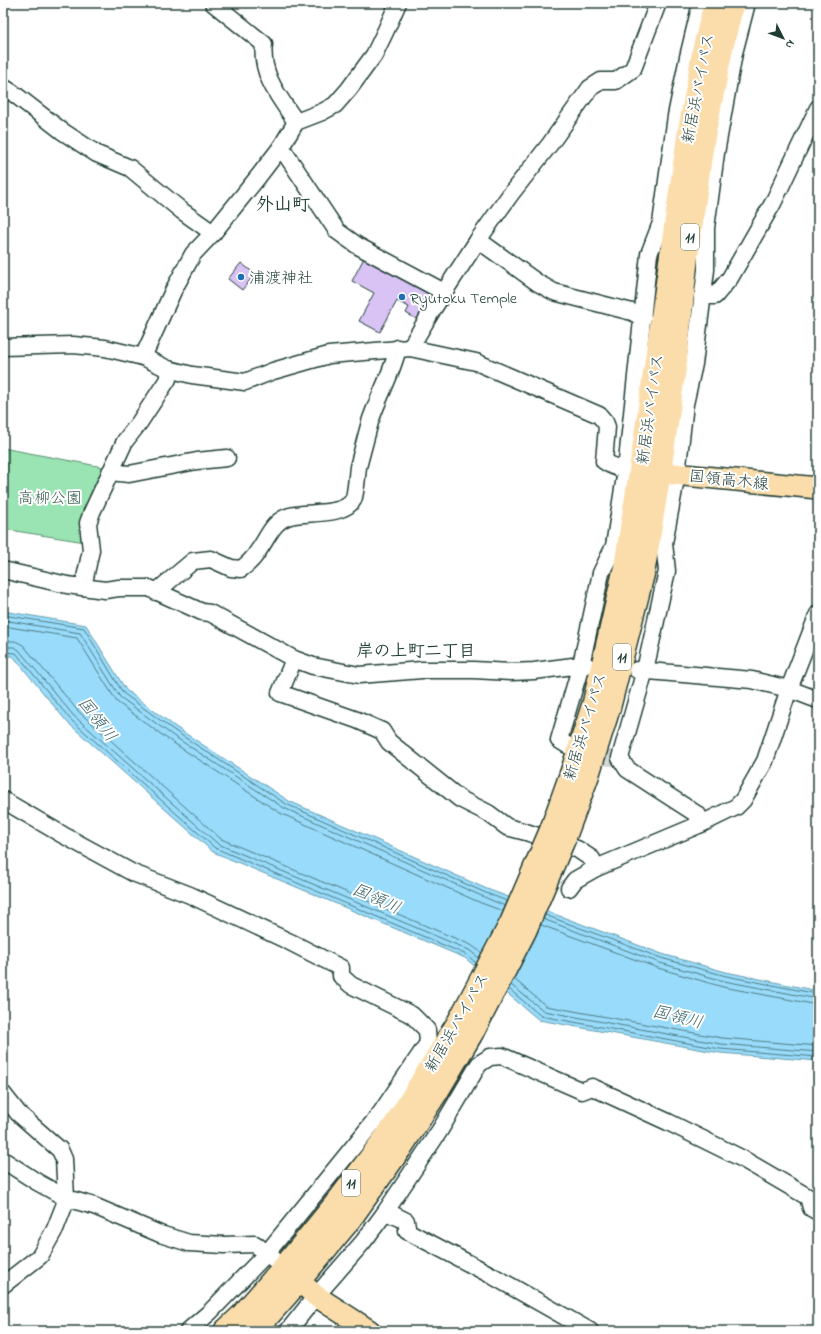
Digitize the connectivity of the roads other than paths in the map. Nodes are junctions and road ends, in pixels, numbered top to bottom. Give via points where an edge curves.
1 (213, 3) edge
2 (398, 3) edge
3 (658, 3) edge
4 (701, 3) edge
5 (715, 3) edge
6 (733, 3) edge
7 (747, 3) edge
8 (3, 87) edge
9 (818, 108) edge
10 (296, 122) junction
11 (281, 147) junction
12 (213, 233) junction
13 (478, 240) junction
14 (444, 292) junction
15 (702, 296) junction
16 (643, 318) junction
17 (3, 347) edge
18 (404, 348) junction
19 (143, 357) junction
20 (168, 369) junction
21 (227, 458) dead end
22 (110, 472) junction
23 (651, 472) junction
24 (818, 488) edge
25 (3, 570) edge
26 (83, 587) junction
27 (156, 592) junction
28 (818, 614) edge
29 (294, 659) junction
30 (583, 665) junction
31 (641, 670) junction
32 (788, 689) junction
33 (818, 700) edge
34 (567, 745) dead end
35 (3, 800) edge
36 (701, 824) junction
37 (596, 868) junction
38 (569, 888) dead end
39 (3, 1094) edge
40 (3, 1160) edge
41 (66, 1198) junction
42 (818, 1212) edge
43 (384, 1214) junction
44 (267, 1253) junction
45 (291, 1274) junction
46 (3, 1285) edge
47 (316, 1296) junction
48 (188, 1331) edge
49 (225, 1331) edge
50 (255, 1331) edge
51 (288, 1331) edge
52 (370, 1331) edge
53 (590, 1331) edge

1 - 10 street via 264,44 268,77
2 - 10 street via 374,55 335,106
3 - 13 street via 633,69 616,81 600,81 590,88
4 - 16 street via 676,116 660,223 650,254
5 - 23 highway, 新居浜バイパス / 11 via 704,47 688,136
6 - 23 highway, 新居浜バイパス / 11 via 703,142 675,368
7 - 15 street via 734,53 716,153 706,228 706,270
8 - 12 street via 97,154 130,168
9 - 15 street via 773,203 730,278 715,296
10 - 11 street
11 - 12 street
11 - 14 street via 337,231 358,246
12 - 19 street via 193,254
13 - 14 street
13 - 16 street via 554,292 632,312
14 - 18 street
15 - 23 street via 694,364 685,404
16 - 23 street
17 - 19 street via 73,345 105,348
18 - 20 street via 330,355 273,371 245,382
18 - 23 street via 476,362 599,415 607,428 604,461 612,467
18 - 27 street via 394,364 371,421 358,467 353,499 346,507 325,513 290,516 278,522 268,533 259,551 242,569 231,568 211,559 193,561
19 - 20 street
20 - 22 street via 168,379 125,441
21 - 22 street via 129,474
22 - 26 street via 88,523 91,550
23 - 24 main road, 国領高木線
23 - 30 street via 601,573
23 - 31 street via 667,571
23 - 45 highway, 新居浜バイパス / 11, bridge via 643,574 610,708 587,778 558,833 525,931 467,1025 437,1092 400,1150 348,1221
25 - 26 street
26 - 27 street via 105,590 149,588
27 - 29 street via 210,614
28 - 32 street
29 - 30 street via 313,666 359,675 422,670 534,672
29 - 37 street via 280,693 382,731 389,742 460,798 508,827 577,849 592,859
30 - 34 street via 559,740
31 - 32 street via 752,680
31 - 36 street via 620,758 627,769 698,815
32 - 33 street
32 - 36 street via 765,761 749,791 736,806
35 - 44 street via 134,873 190,895 341,968 341,976 351,986 412,1015 427,1030 428,1043 380,1114
36 - 37 street
37 - 38 street via 575,880
39 - 41 street via 18,1113 60,1150 64,1159
40 - 41 street
41 - 44 street via 94,1206 160,1234 189,1243 255,1244
41 - 46 street via 55,1229 40,1256
42 - 43 street via 811,1208 808,1197 741,1158 592,1087 582,1091 502,1056 490,1057 479,1064 440,1130
43 - 47 street
43 - 53 street via 406,1221 407,1231
44 - 45 street
44 - 48 street
45 - 47 main road
45 - 49 highway, 新居浜バイパス / 11
45 - 50 highway, 新居浜バイパス / 11
47 - 51 street
47 - 52 main road

